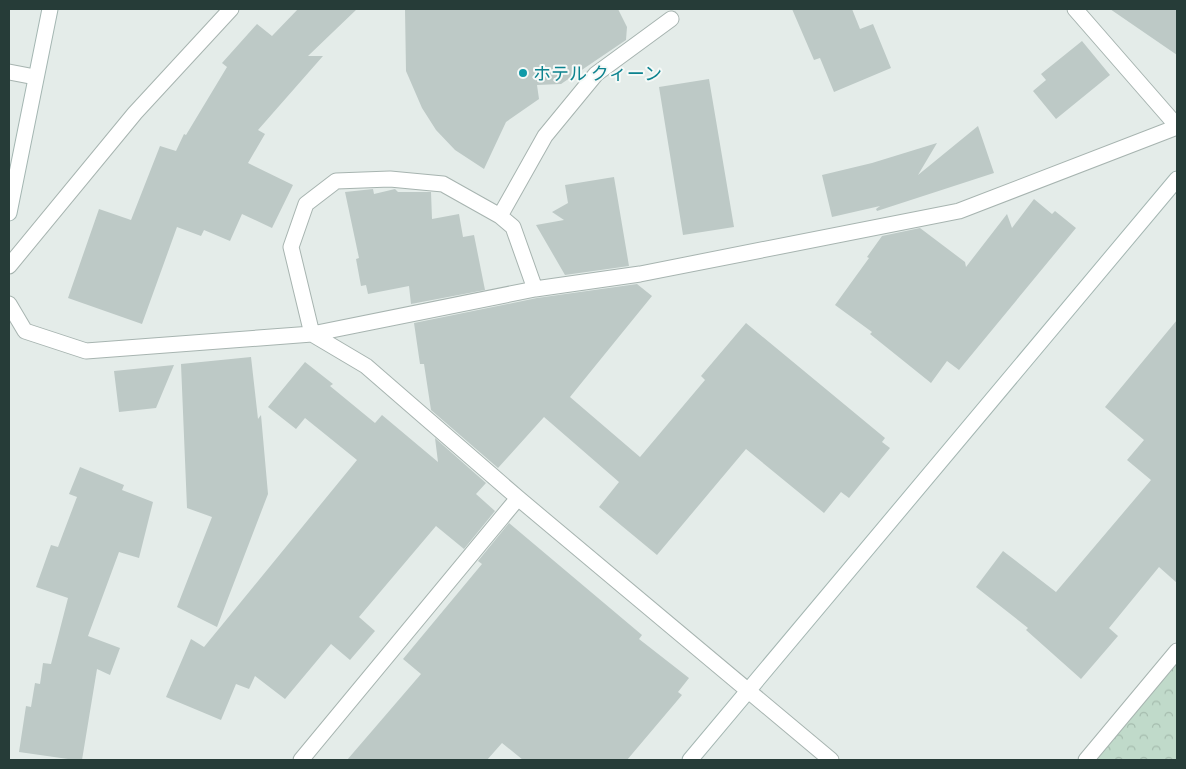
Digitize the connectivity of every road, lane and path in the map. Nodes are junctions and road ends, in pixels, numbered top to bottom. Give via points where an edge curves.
1 (50, 9) edge
2 (231, 9) edge
3 (1075, 9) edge
4 (672, 19) dead end
5 (9, 72) edge
6 (35, 77) junction
7 (1177, 127) edge
8 (1177, 179) edge
9 (9, 213) edge
10 (500, 216) junction
11 (9, 266) edge
12 (535, 289) junction
13 (9, 304) edge
14 (312, 334) junction
15 (518, 498) junction
16 (1177, 651) edge
17 (748, 692) junction
18 (301, 760) edge
19 (690, 760) edge
20 (831, 760) edge
21 (1086, 760) edge

1 - 6 street
2 - 11 street via 135,113
3 - 7 street
4 - 10 street via 596,74 545,136
5 - 6 street
6 - 9 street
7 - 12 street via 959,211 640,274
8 - 17 street
10 - 12 street via 513,227
10 - 14 street via 443,184 390,179 336,181 306,204 291,246
12 - 14 street
13 - 14 street via 25,330 86,351
14 - 15 street via 366,366
15 - 17 street
15 - 18 street
16 - 21 street
17 - 19 street
17 - 20 street

